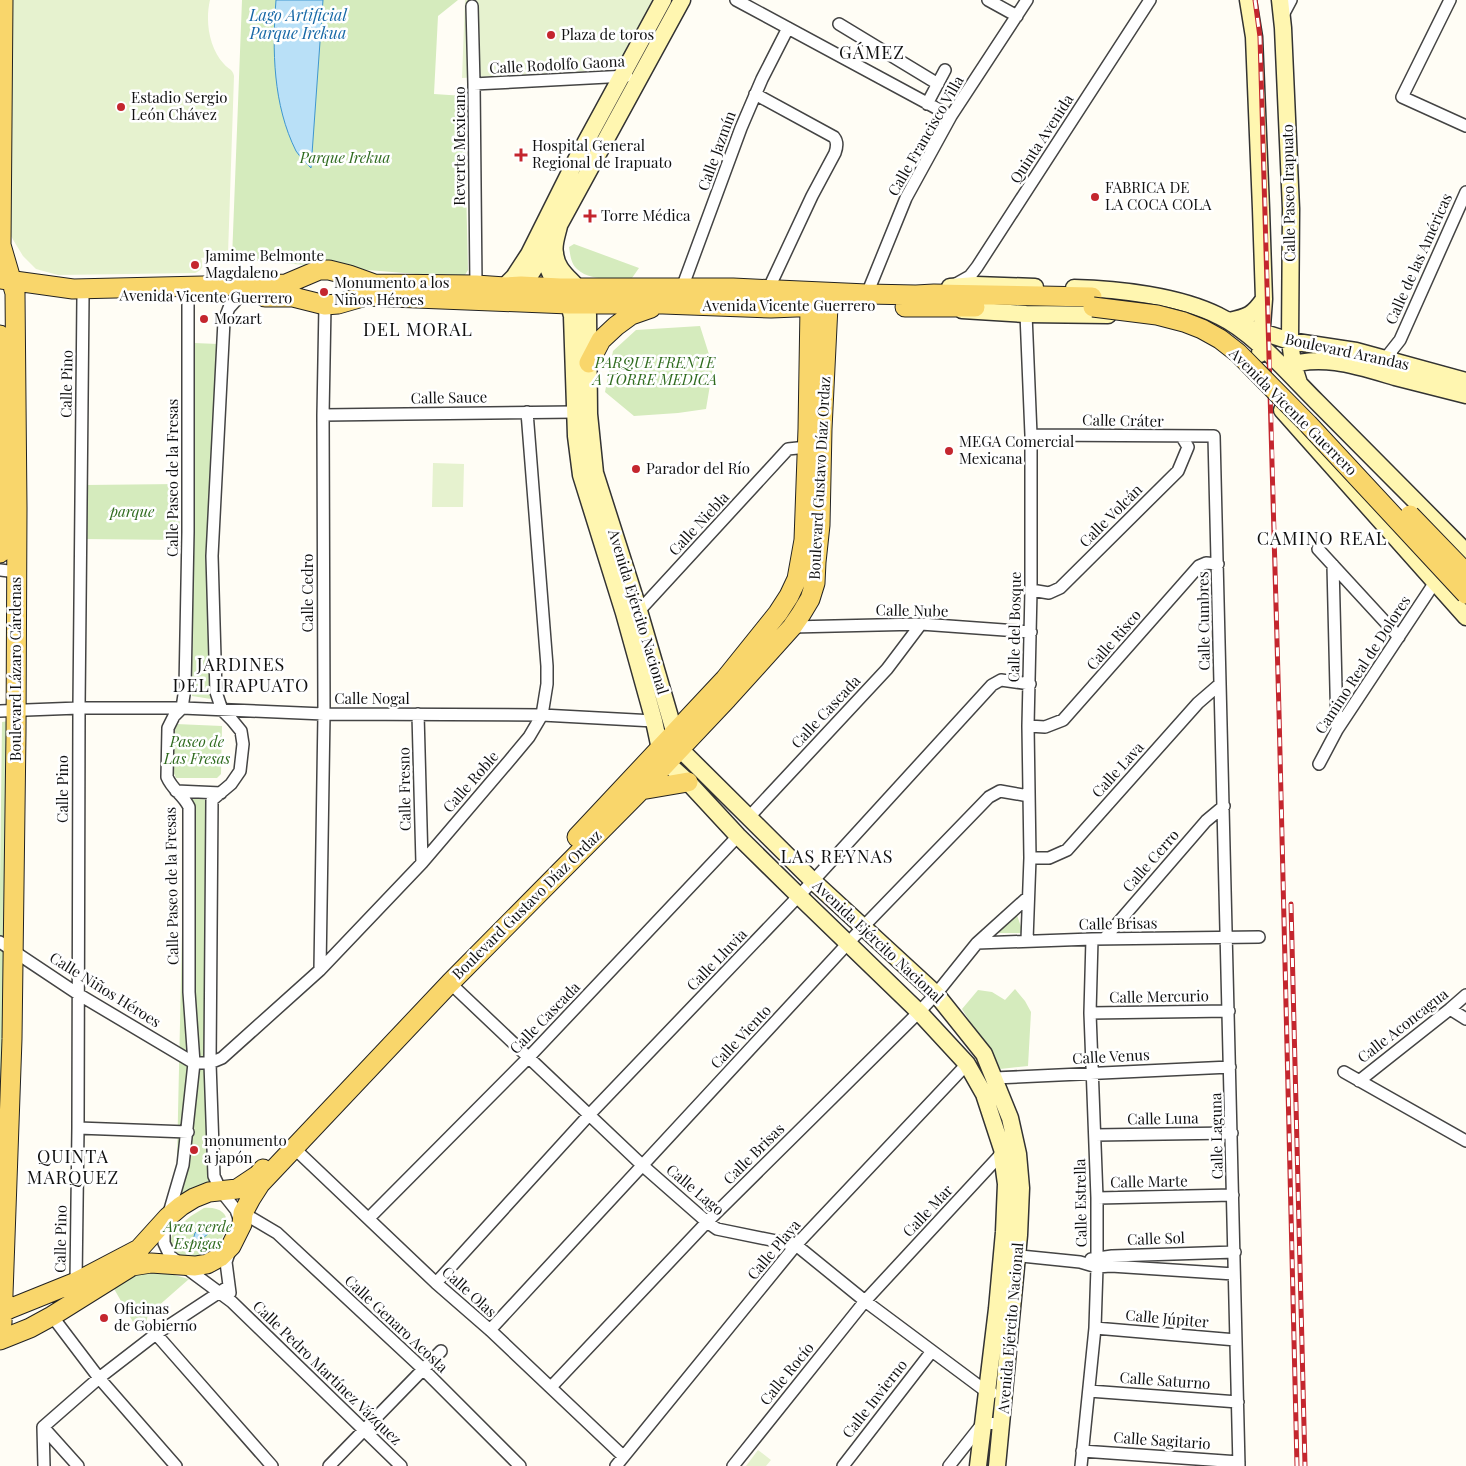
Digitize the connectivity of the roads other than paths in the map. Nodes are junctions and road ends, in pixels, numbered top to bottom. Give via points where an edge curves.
1 (3, 0) edge
2 (664, 0) edge
3 (682, 0) edge
4 (736, 0) edge
5 (988, 0) edge
6 (1027, 0) edge
7 (1150, 0) edge
8 (1248, 0) edge
9 (1280, 0) edge
10 (1291, 0) edge
11 (1450, 0) edge
12 (472, 6) dead end
13 (1017, 16) junction
14 (1282, 17) junction
15 (839, 24) dead end
16 (788, 28) junction
17 (945, 70) dead end
18 (622, 76) junction
19 (641, 76) junction
20 (474, 84) junction
21 (938, 84) junction
22 (755, 94) junction
23 (928, 104) junction
24 (952, 116) junction
25 (1466, 126) edge
26 (1466, 192) edge
27 (553, 222) junction
28 (0, 245) edge
29 (545, 251) junction
30 (310, 274) junction
31 (349, 275) junction
32 (476, 285) junction
33 (6, 287) edge
34 (682, 288) junction
35 (768, 290) junction
36 (78, 292) junction
37 (510, 292) junction
38 (867, 294) junction
39 (573, 296) junction
40 (936, 296) junction
41 (188, 297) junction
42 (239, 297) junction
43 (1264, 299) junction
44 (306, 300) junction
45 (346, 302) junction
46 (1093, 302) junction
47 (663, 304) junction
48 (325, 305) junction
49 (819, 306) junction
50 (1026, 314) junction
51 (1234, 325) junction
52 (0, 335) edge
53 (1262, 340) junction
54 (1290, 341) junction
55 (1223, 351) junction
56 (1328, 361) junction
57 (589, 364) junction
58 (1288, 366) junction
59 (1390, 367) junction
60 (1256, 381) junction
61 (1466, 381) edge
62 (1300, 385) junction
63 (1466, 395) edge
64 (1279, 406) junction
65 (527, 412) junction
66 (575, 412) junction
67 (323, 414) junction
68 (1031, 435) junction
69 (1214, 436) joint
70 (1182, 437) junction
71 (807, 447) junction
72 (1318, 549) dead end
73 (1466, 552) edge
74 (0, 553) edge
75 (1218, 564) junction
76 (1333, 565) junction
77 (8, 571) edge
78 (1466, 573) edge
79 (1434, 582) junction
80 (1031, 590) junction
81 (1466, 594) edge
82 (638, 611) junction
83 (1466, 617) edge
84 (921, 624) junction
85 (792, 627) junction
86 (1031, 632) junction
87 (1398, 637) junction
88 (1030, 684) junction
89 (1220, 684) junction
90 (78, 708) junction
91 (182, 708) junction
92 (8, 710) edge
93 (222, 710) junction
94 (324, 714) junction
95 (418, 714) junction
96 (542, 715) junction
97 (654, 721) junction
98 (1028, 726) junction
99 (1337, 730) junction
100 (677, 741) junction
101 (663, 756) junction
102 (1319, 764) dead end
103 (688, 782) junction
104 (641, 790) junction
105 (176, 791) junction
106 (221, 793) junction
107 (1029, 796) junction
108 (1224, 806) junction
109 (749, 817) junction
110 (738, 836) junction
111 (1030, 858) junction
112 (422, 863) junction
113 (813, 881) junction
114 (798, 896) junction
115 (1028, 897) junction
116 (863, 928) junction
117 (1259, 937) dead end
118 (1227, 938) junction
119 (1092, 939) junction
120 (1104, 939) junction
121 (1027, 940) junction
122 (977, 942) junction
123 (848, 944) junction
124 (6, 946) edge
125 (320, 970) junction
126 (450, 983) junction
127 (78, 994) junction
128 (936, 994) junction
129 (1466, 995) edge
130 (1450, 1009) junction
131 (1229, 1010) junction
132 (919, 1012) junction
133 (1090, 1013) junction
134 (1466, 1019) edge
135 (6, 1031) edge
136 (529, 1057) junction
137 (194, 1063) junction
138 (210, 1063) junction
139 (967, 1064) junction
140 (1230, 1067) junction
141 (1344, 1072) dead end
142 (1093, 1073) junction
143 (994, 1078) junction
144 (1358, 1081) junction
145 (589, 1115) junction
146 (78, 1128) junction
147 (188, 1132) junction
148 (1232, 1133) junction
149 (1094, 1135) junction
150 (1466, 1142) edge
151 (295, 1149) junction
152 (1010, 1150) junction
153 (642, 1166) junction
154 (221, 1191) junction
155 (1233, 1195) junction
156 (1097, 1198) junction
157 (168, 1217) junction
158 (369, 1218) junction
159 (242, 1219) junction
160 (707, 1222) junction
161 (796, 1245) junction
162 (231, 1246) junction
163 (1234, 1252) junction
164 (1010, 1254) junction
165 (1097, 1263) junction
166 (182, 1264) junction
167 (1234, 1274) junction
168 (76, 1282) junction
169 (436, 1283) junction
170 (229, 1286) junction
171 (219, 1293) junction
172 (865, 1301) junction
173 (232, 1302) junction
174 (1, 1314) edge
175 (52, 1316) junction
176 (1095, 1328) junction
177 (490, 1330) junction
178 (156, 1334) junction
179 (1236, 1340) junction
180 (0, 1342) edge
181 (441, 1350) dead end
182 (932, 1351) junction
183 (423, 1369) junction
184 (99, 1378) junction
185 (551, 1388) junction
186 (1089, 1391) junction
187 (987, 1392) junction
188 (1004, 1394) junction
189 (1238, 1402) junction
190 (983, 1423) junction
191 (1001, 1424) junction
192 (43, 1427) junction
193 (363, 1430) junction
194 (1082, 1451) junction
195 (623, 1456) junction
196 (1178, 1462) edge
197 (1239, 1464) edge
198 (44, 1466) edge
199 (78, 1466) edge
200 (176, 1466) edge
201 (272, 1466) edge
202 (329, 1466) edge
203 (401, 1466) edge
204 (520, 1466) edge
205 (616, 1466) edge
206 (733, 1466) edge
207 (843, 1466) edge
208 (949, 1466) edge
209 (978, 1466) edge
210 (997, 1466) edge
211 (1081, 1466) edge

1 - 28 main road, Boulevard Lázaro Cárdenas
2 - 18 main road
3 - 19 main road
4 - 16 street
5 - 13 street
6 - 13 street, Calle Francisco Villa
7 - 40 street, Quinta Avenida via 977,267 966,279
8 - 43 main road, Calle Paseo Irapuato via 1254,37
9 - 14 main road, Calle Paseo Irapuato
10 - 14 street
11 - 25 street via 1402,97
12 - 20 street, Reverte Mexicano
13 - 24 street, Calle Francisco Villa
14 - 54 main road, Calle Paseo Irapuato via 1291,209
15 - 21 street
16 - 22 street, Calle Jazmín
16 - 23 street
17 - 21 street
18 - 19 street, Calle Rodolfo Gaona
18 - 20 street, Calle Rodolfo Gaona
18 - 27 main road
19 - 27 main road
20 - 32 street, Reverte Mexicano
21 - 23 street
22 - 34 street, Calle Jazmín
22 - 35 street via 837,140 835,153
23 - 24 street
24 - 38 street, Calle Francisco Villa via 906,198
26 - 59 street, Calle de las Américas
27 - 29 main road
27 - 37 main road via 521,268
27 - 39 main road via 556,261
28 - 33 main road, Boulevard Lázaro Cárdenas
28 - 36 main road via 19,270
29 - 37 main road via 534,270
29 - 39 main road via 552,277
30 - 31 main road, Avenida Vicente Guerrero via 329,270
30 - 36 main road, Avenida Vicente Guerrero via 286,284
30 - 44 main road
31 - 32 main road, Avenida Vicente Guerrero via 374,284
31 - 45 main road
32 - 37 main road, Avenida Vicente Guerrero
33 - 36 main road, Avenida Vicente Guerrero
33 - 77 main road, Boulevard Lázaro Cárdenas
34 - 35 main road, Avenida Vicente Guerrero
34 - 39 main road, Avenida Vicente Guerrero
35 - 38 main road, Avenida Vicente Guerrero
36 - 41 main road, Avenida Vicente Guerrero
36 - 90 street, Calle Pino
37 - 39 main road, Avenida Vicente Guerrero
37 - 45 main road, Avenida Vicente Guerrero via 366,296
38 - 40 main road, Avenida Vicente Guerrero
39 - 47 main road, Avenida Vicente Guerrero
39 - 57 main road, Avenida Ejército Nacional via 588,315
39 - 66 main road, Avenida Ejército Nacional
40 - 46 main road, Avenida Vicente Guerrero
40 - 49 main road, Avenida Vicente Guerrero
40 - 50 main road
40 - 51 main road, Boulevard Arandas via 976,285 1101,289 1196,306
41 - 42 main road, Avenida Vicente Guerrero
41 - 91 street, Calle Paseo de la Fresas via 188,541
42 - 44 main road, Avenida Vicente Guerrero
42 - 93 street via 229,308 224,321 212,556 216,692
43 - 51 main road via 1251,315
43 - 53 main road, Calle Paseo Irapuato
44 - 48 main road, Avenida Vicente Guerrero
45 - 48 main road, Avenida Vicente Guerrero
46 - 78 main road, Avenida Vicente Guerrero, bridge via 1132,302 1189,312 1245,344
46 - 81 main road, Avenida Vicente Guerrero, bridge via 1184,322 1238,353
47 - 49 main road, Avenida Vicente Guerrero via 771,308
47 - 57 main road via 631,315 616,326 601,340
48 - 67 street, Calle Cedro
49 - 71 main road, Boulevard Gustavo Díaz Ordaz
49 - 85 main road, Boulevard Gustavo Díaz Ordaz via 822,429 816,583
50 - 55 main road via 1099,314 1152,319 1175,325
50 - 68 street, Calle del Bosque
51 - 53 main road, Boulevard Arandas
51 - 55 main road via 1238,337 1235,344
52 - 74 main road
53 - 54 main road, Boulevard Arandas
53 - 58 main road
53 - 60 main road, Calle Paseo Irapuato
54 - 58 main road, Calle Paseo Irapuato
54 - 59 main road, Boulevard Arandas via 1356,351
55 - 60 main road
56 - 58 main road, Boulevard Arandas
56 - 59 main road, Boulevard Arandas
56 - 62 main road
57 - 82 main road, Avenida Ejército Nacional via 589,414 595,473
58 - 60 main road, Boulevard Arandas
58 - 62 main road
59 - 61 main road, Boulevard Arandas
59 - 63 main road, Boulevard Arandas
60 - 64 main road
62 - 64 main road
62 - 73 main road
64 - 79 main road
65 - 66 street, Calle Sauce
65 - 67 street, Calle Sauce
65 - 96 street, Calle Roble via 547,666
66 - 97 main road, Avenida Ejército Nacional via 581,475
67 - 94 street, Calle Cedro
68 - 70 street, Calle Cráter
68 - 80 street, Calle del Bosque
69 - 70 street, Calle Cráter
69 - 75 street, Calle Cumbres
70 - 80 street, Calle Volcán via 1188,447 1178,471 1060,588 1049,593
71 - 82 street, Calle Niebla via 788,449
71 - 100 main road, Boulevard Gustavo Díaz Ordaz via 804,540 797,579 778,613
72 - 76 street
75 - 89 street, Calle Cumbres
75 - 98 street, Calle Risco via 1199,566 1063,720 1045,727
76 - 87 street
76 - 99 street
77 - 92 main road, Boulevard Lázaro Cárdenas
79 - 83 main road
79 - 87 street, Camino Real de Dolores
80 - 86 street, Calle del Bosque
82 - 100 main road, Avenida Ejército Nacional
84 - 85 street, Calle Nube
84 - 86 street, Calle Nube
84 - 109 street, Calle Cascada via 887,669
85 - 100 main road, Boulevard Gustavo Díaz Ordaz via 727,699
86 - 88 street, Calle del Bosque
87 - 99 street, Camino Real de Dolores
88 - 98 street, Calle del Bosque
88 - 113 street, Calle Lluvia via 1001,680 992,685
89 - 108 street, Calle Cumbres
89 - 111 street, Calle Lava via 1198,703 1067,850 1049,858
90 - 91 street, Calle Nogal
90 - 92 street, Calle Nogal
90 - 127 street, Calle Pino
91 - 93 street, Calle Nogal
91 - 105 street, Calle Paseo de la Fresas via 168,728 167,777
92 - 124 main road, Boulevard Lázaro Cárdenas
93 - 94 street, Calle Nogal
93 - 106 street via 241,731 244,744 240,771
94 - 95 street, Calle Nogal
94 - 125 street, Calle Cedro
95 - 96 street, Calle Nogal
95 - 112 street, Calle Fresno
96 - 97 street, Calle Nogal
96 - 112 street, Calle Roble via 529,737
97 - 101 main road, Avenida Ejército Nacional
98 - 107 street, Calle del Bosque
99 - 102 street, Camino Real de Dolores
100 - 101 main road, Boulevard Gustavo Díaz Ordaz
100 - 109 main road, Avenida Ejército Nacional
101 - 103 main road, Avenida Ejército Nacional
101 - 104 main road, Boulevard Gustavo Díaz Ordaz
101 - 154 main road, Boulevard Gustavo Díaz Ordaz via 258,1175 237,1189
103 - 104 main road
103 - 110 main road, Avenida Ejército Nacional
104 - 126 main road, Boulevard Gustavo Díaz Ordaz
105 - 106 street
105 - 137 street, Calle Paseo de la Fresas via 185,798 189,807 189,992
106 - 138 street via 212,800
107 - 111 street, Calle del Bosque
107 - 116 street, Calle Viento via 1000,791 989,797
108 - 118 street, Calle Laguna
108 - 120 street, Calle Cerro via 1206,821
109 - 113 main road, Avenida Ejército Nacional
110 - 114 main road, Avenida Ejército Nacional
110 - 136 street, Calle Cascada
111 - 115 street, Calle del Bosque
112 - 125 street, Calle Roble
113 - 114 street, Calle Lluvia
113 - 116 main road, Avenida Ejército Nacional
114 - 123 main road, Avenida Ejército Nacional
114 - 145 street, Calle Lluvia
115 - 121 street, Calle del Bosque
115 - 122 street, Calle Brisas
116 - 123 street, Calle Viento
116 - 128 main road, Avenida Ejército Nacional
117 - 118 street, Calle Brisas
118 - 120 street, Calle Brisas
118 - 131 street, Calle Laguna
119 - 120 street, Calle Brisas
119 - 121 street, Calle Brisas
119 - 133 street, Calle Estrella
121 - 122 street, Calle Brisas
122 - 128 street, Calle Brisas
123 - 132 main road, Avenida Ejército Nacional
123 - 153 street, Calle Viento
124 - 127 street, Calle Niños Héroes
124 - 135 main road, Boulevard Lázaro Cárdenas
125 - 138 street, Calle Roble via 222,1058
126 - 136 street, Calle Lago
126 - 151 main road, Boulevard Gustavo Díaz Ordaz
127 - 137 street, Calle Niños Héroes
127 - 146 street, Calle Pino
128 - 132 street, Calle Brisas
128 - 143 main road, Avenida Ejército Nacional via 984,1054
129 - 130 street, Calle Aconcagua
130 - 134 street
130 - 144 street, Calle Aconcagua
131 - 133 street, Calle Mercurio
131 - 140 street, Calle Laguna
132 - 139 main road, Avenida Ejército Nacional
132 - 160 street, Calle Brisas
133 - 142 street, Calle Estrella
135 - 174 main road, Boulevard Lázaro Cárdenas
136 - 145 street, Calle Lago
136 - 158 street, Calle Cascada
137 - 138 street
137 - 147 street, Calle Paseo de la Fresas
138 - 154 street via 213,1165
139 - 152 main road, Avenida Ejército Nacional
139 - 161 street, Calle Playa
140 - 142 street, Calle Venus
140 - 148 street, Calle Laguna
141 - 144 street
142 - 143 street, Calle Venus
142 - 149 street, Calle Estrella
143 - 152 main road, Avenida Ejército Nacional via 1010,1118
144 - 150 street
145 - 153 street, Calle Lago
145 - 169 street, Calle Lluvia
146 - 147 street
146 - 168 street, Calle Pino
147 - 157 street, Calle Paseo de la Fresas via 183,1166
148 - 149 street, Calle Luna
148 - 155 street, Calle Laguna
149 - 156 street, Calle Estrella
151 - 158 street, Calle Olas
151 - 159 main road, Boulevard Gustavo Díaz Ordaz via 260,1184
152 - 164 main road, Avenida Ejército Nacional via 1002,1155
152 - 172 street, Calle Mar
153 - 160 street, Calle Lago
153 - 177 street, Calle Viento
154 - 157 main road, Boulevard Gustavo Díaz Ordaz via 194,1198
154 - 159 street
155 - 156 street, Calle Marte
155 - 163 street, Calle Laguna
156 - 165 street, Calle Estrella
157 - 166 street, Calle Paseo de la Fresas via 164,1242 170,1256
157 - 168 main road, Boulevard Gustavo Díaz Ordaz via 139,1248
158 - 169 street, Calle Olas
159 - 162 main road, Boulevard Gustavo Díaz Ordaz
159 - 183 street, Calle Genaro Acosta via 277,1233
160 - 161 street, Calle Lago via 717,1228
160 - 185 street, Calle Brisas
161 - 172 street, Calle Lago
161 - 195 street, Calle Playa
162 - 166 main road, Boulevard Gustavo Díaz Ordaz via 207,1264
162 - 170 street, Calle Pedro Martínez Vázquez via 226,1262
163 - 165 street, Calle Sol via 1112,1256
163 - 167 street, Calle Laguna
164 - 165 street, Calle Sol
164 - 187 main road, Avenida Ejército Nacional
164 - 188 main road, Avenida Ejército Nacional
165 - 167 street, Calle Sol
165 - 176 street, Calle Estrella
166 - 171 street, Calle Pedro Martínez Vázquez
166 - 175 main road, Boulevard Gustavo Díaz Ordaz via 151,1262 132,1266
167 - 179 street, Calle Laguna
168 - 174 main road, Boulevard Gustavo Díaz Ordaz
169 - 177 street, Calle Olas
170 - 171 street
170 - 173 street, Calle Pedro Martínez Vázquez
171 - 173 street, Calle Pedro Martínez Vázquez
171 - 178 street
172 - 182 street, Calle Lago
172 - 206 street, Calle Rocío
173 - 193 street, Calle Pedro Martínez Vázquez
174 - 180 main road, Boulevard Lázaro Cárdenas
175 - 180 main road, Boulevard Gustavo Díaz Ordaz
175 - 184 street
176 - 179 street, Calle Júpiter
176 - 186 street, Calle Estrella
177 - 185 street, Calle Olas
178 - 184 street
178 - 201 street
179 - 189 street, Calle Laguna
181 - 183 street
182 - 187 street, Calle Lago
182 - 207 street, Calle Invierno
183 - 193 street
183 - 204 street, Calle Genaro Acosta
184 - 192 street
184 - 200 street
185 - 195 street, Calle Olas
186 - 189 street, Calle Saturno
186 - 194 street, Calle Estrella
187 - 188 street, Calle Lago
187 - 190 main road, Avenida Ejército Nacional
188 - 191 main road, Avenida Ejército Nacional
189 - 197 street, Calle Laguna
190 - 191 street
190 - 208 street
190 - 209 main road, Avenida Ejército Nacional
191 - 210 main road, Avenida Ejército Nacional
192 - 198 street
192 - 199 street
193 - 202 street
193 - 203 street, Calle Pedro Martínez Vázquez
194 - 196 street, Calle Sagitario
194 - 211 street, Calle Estrella
195 - 205 street, Calle Playa
196 - 197 street, Calle Sagitario

